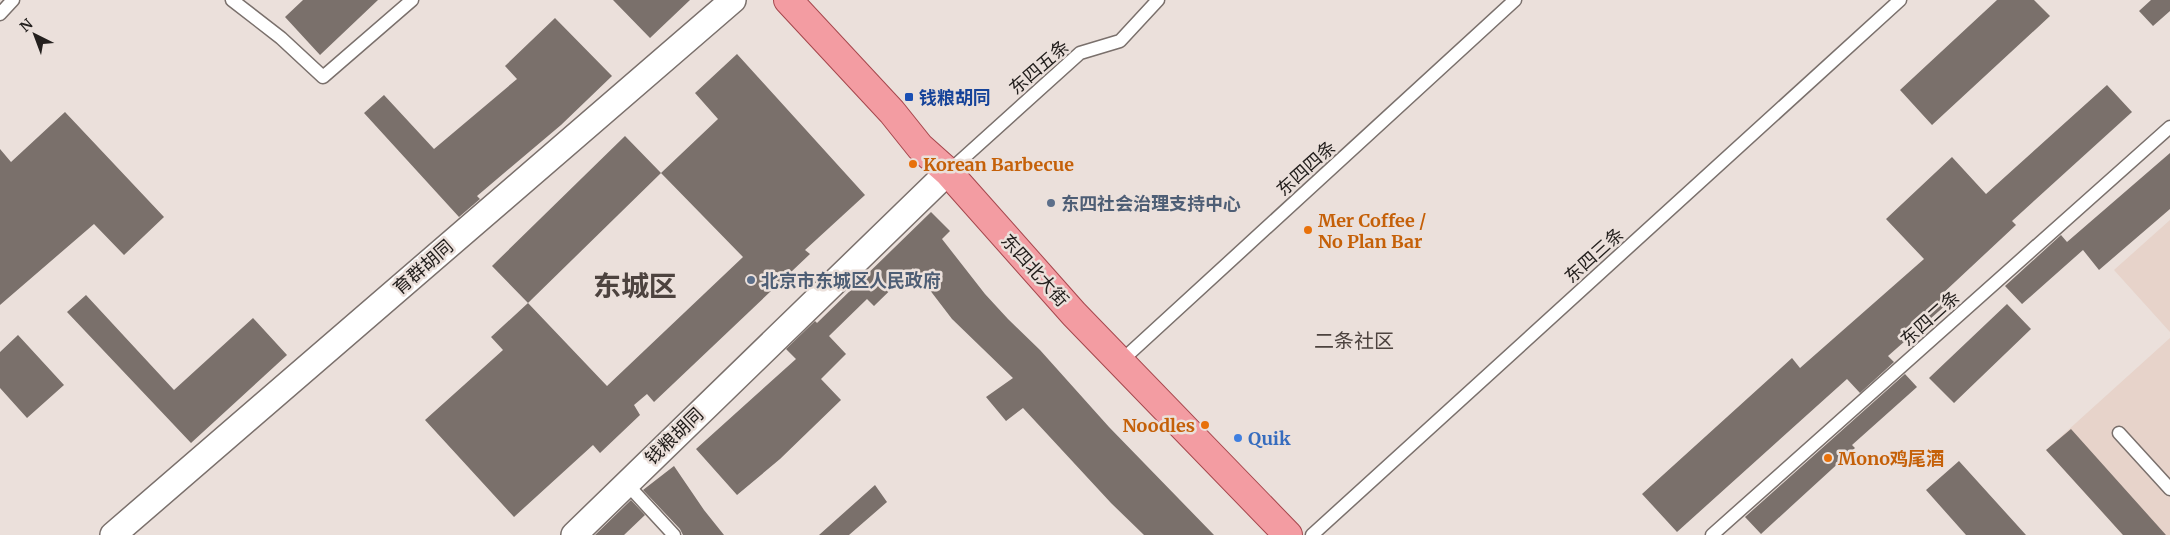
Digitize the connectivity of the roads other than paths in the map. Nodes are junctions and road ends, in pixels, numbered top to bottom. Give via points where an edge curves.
1 (12, 0) edge
2 (232, 0) edge
3 (412, 0) edge
4 (733, 0) edge
5 (788, 0) edge
6 (1158, 0) edge
7 (1515, 0) edge
8 (1900, 0) edge
9 (0, 14) edge
10 (2170, 127) edge
11 (948, 172) junction
12 (1120, 362) junction
13 (2119, 433) dead end
14 (626, 483) junction
15 (2170, 489) edge
16 (114, 535) edge
17 (574, 535) edge
18 (674, 535) edge
19 (1288, 535) edge
20 (1312, 535) edge
21 (1712, 535) edge

1 - 9 lane
2 - 3 lane via 281,38 323,77
4 - 16 street, 育群胡同
5 - 11 main road, 东四北大街 via 892,112 920,147
6 - 11 lane, 东四五条 via 1120,40 1080,53
7 - 12 lane, 东四四条
8 - 20 lane, 东四三条
10 - 21 lane, 东四二条
11 - 12 main road, 东四北大街
11 - 14 street, 钱粮胡同
12 - 19 main road, 东四北大街
13 - 15 lane
14 - 17 street, 钱粮胡同
14 - 18 lane

